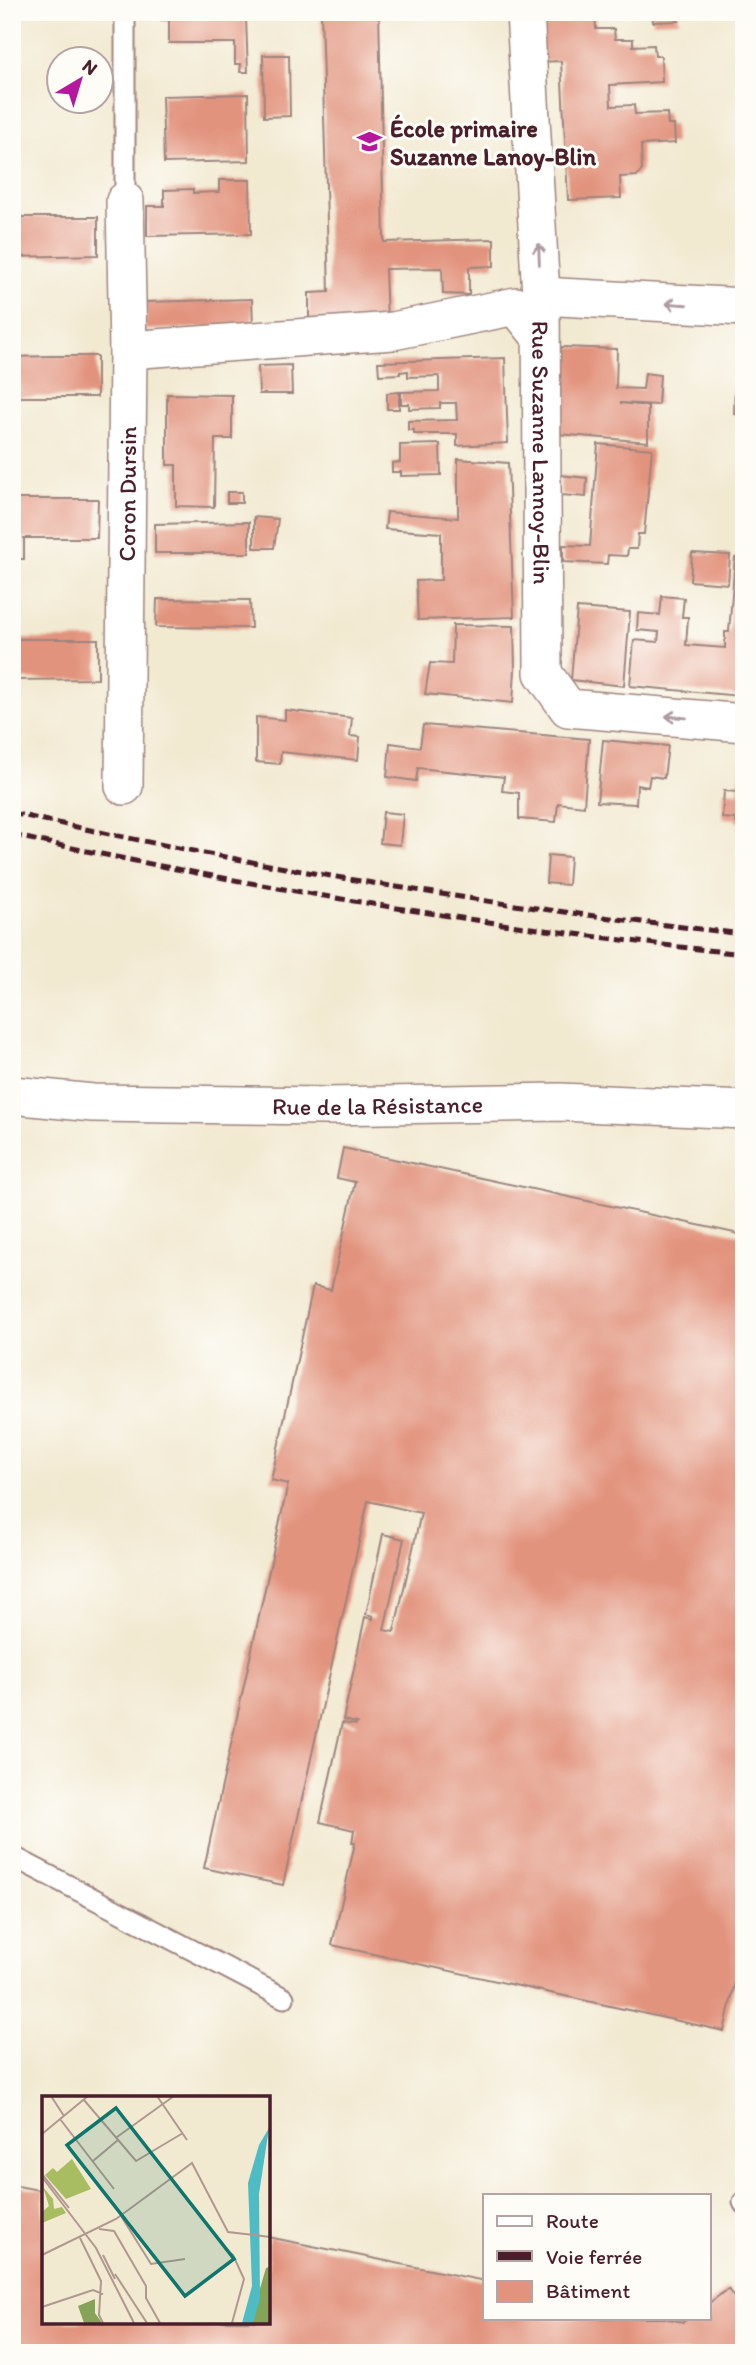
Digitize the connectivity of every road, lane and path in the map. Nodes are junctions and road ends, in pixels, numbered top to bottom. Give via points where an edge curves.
1 (125, 12) edge
2 (525, 12) edge
3 (125, 201) joint
4 (541, 296) junction
5 (744, 307) edge
6 (539, 335) junction
7 (128, 350) junction
8 (744, 723) edge
9 (124, 786) dead end
10 (12, 1095) edge
11 (744, 1110) edge
12 (12, 1856) edge
13 (284, 1998) dead end

1 - 3 lane
4 -> 2 street, Rue Suzanne Lannoy-Blin
3 - 7 street, Coron Dursin
5 -> 4 street
4 - 6 street, Rue Suzanne Lannoy-Blin
6 - 7 street via 516,306 393,331
8 -> 6 street, Rue Suzanne Lannoy-Blin via 568,708 544,673
7 - 9 street, Coron Dursin
10 - 11 street, Rue de la Résistance via 93,1103 560,1102
12 - 13 lane

